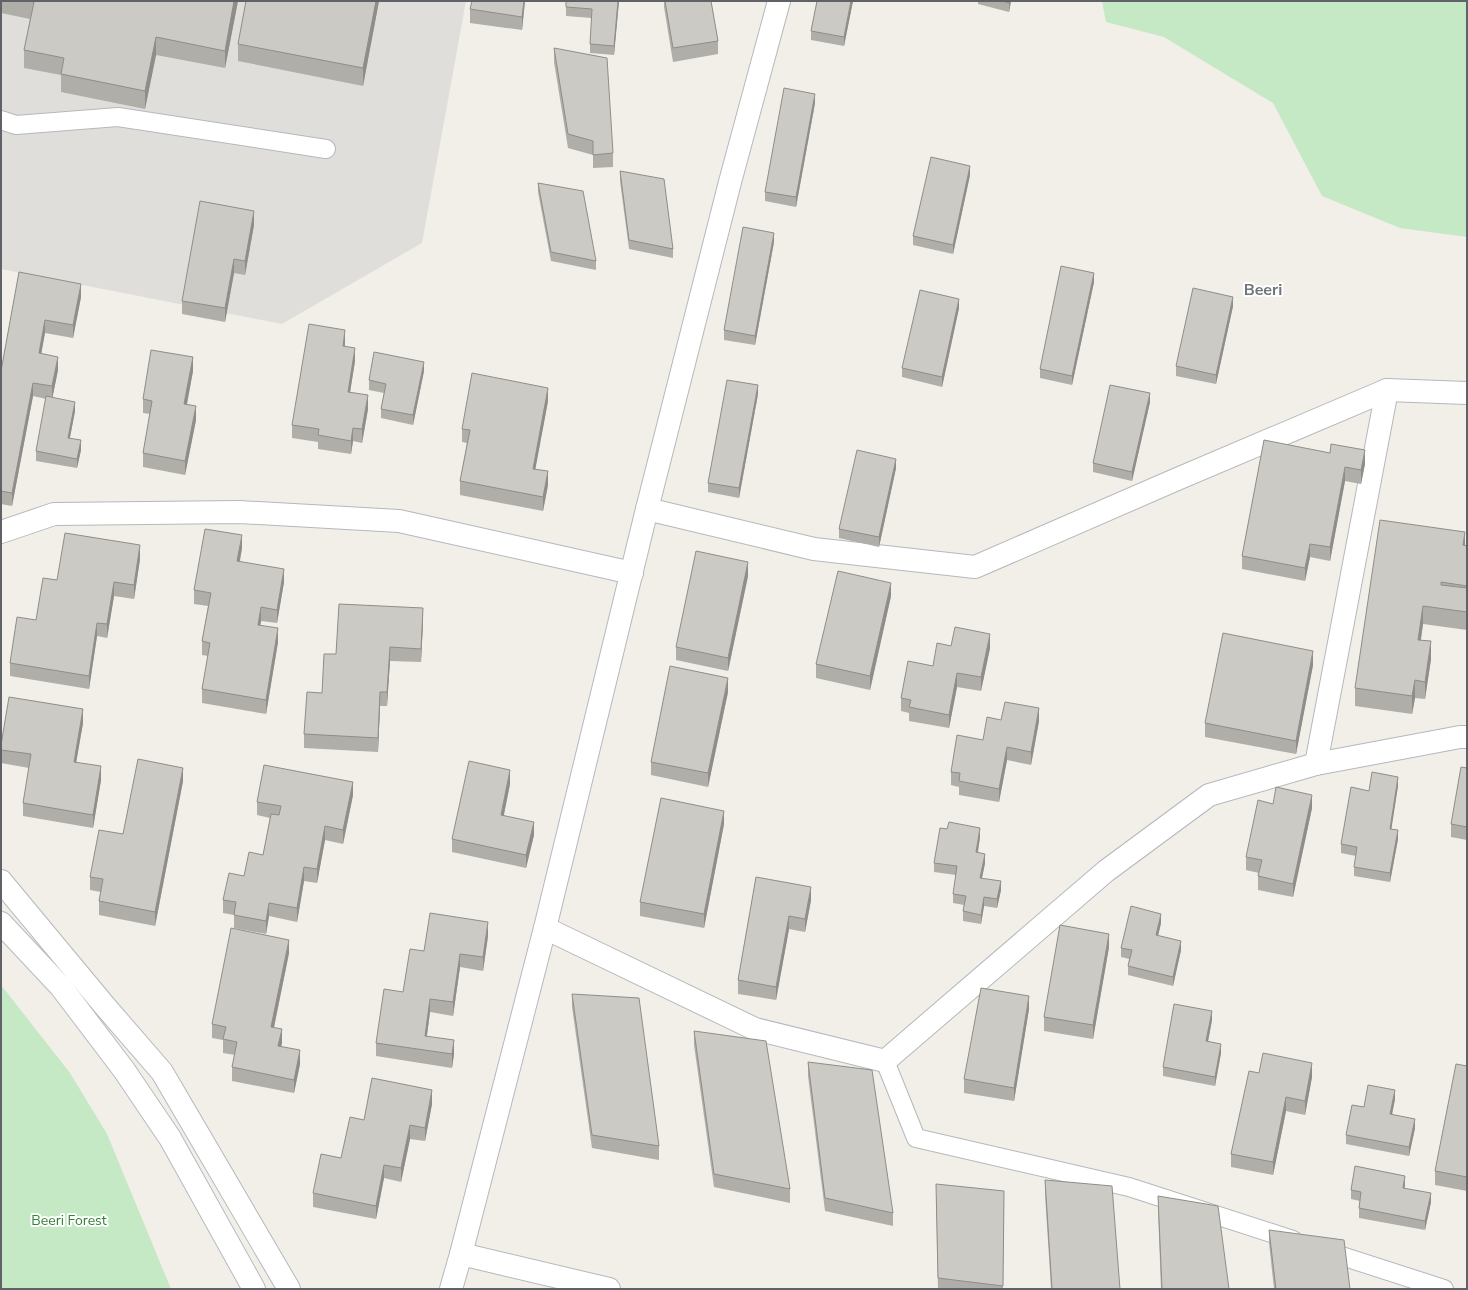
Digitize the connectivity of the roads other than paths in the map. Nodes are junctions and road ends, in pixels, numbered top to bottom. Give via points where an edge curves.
1 (779, 1) edge
2 (1, 120) edge
3 (326, 149) dead end
4 (1387, 390) junction
5 (1467, 393) edge
6 (648, 509) junction
7 (1, 532) edge
8 (632, 573) junction
9 (1467, 737) edge
10 (1316, 764) junction
11 (1, 881) edge
12 (1, 923) edge
13 (545, 928) junction
14 (885, 1061) junction
15 (461, 1254) junction
16 (254, 1289) edge
17 (289, 1289) edge
18 (450, 1289) edge
19 (609, 1289) edge
20 (1444, 1289) edge

1 - 6 street via 730,182
2 - 3 lane via 16,125 118,117
4 - 5 street
4 - 6 street via 975,567 814,549
4 - 10 street
6 - 8 street
7 - 8 street via 54,514 239,512 391,520
8 - 13 street
9 - 10 street
10 - 14 street via 1209,796 1106,871
11 - 17 street via 162,1072
12 - 16 street via 61,987 128,1076 170,1138
13 - 14 street via 755,1028
13 - 15 street
14 - 20 lane via 916,1138 1129,1187
15 - 18 street
15 - 19 street

